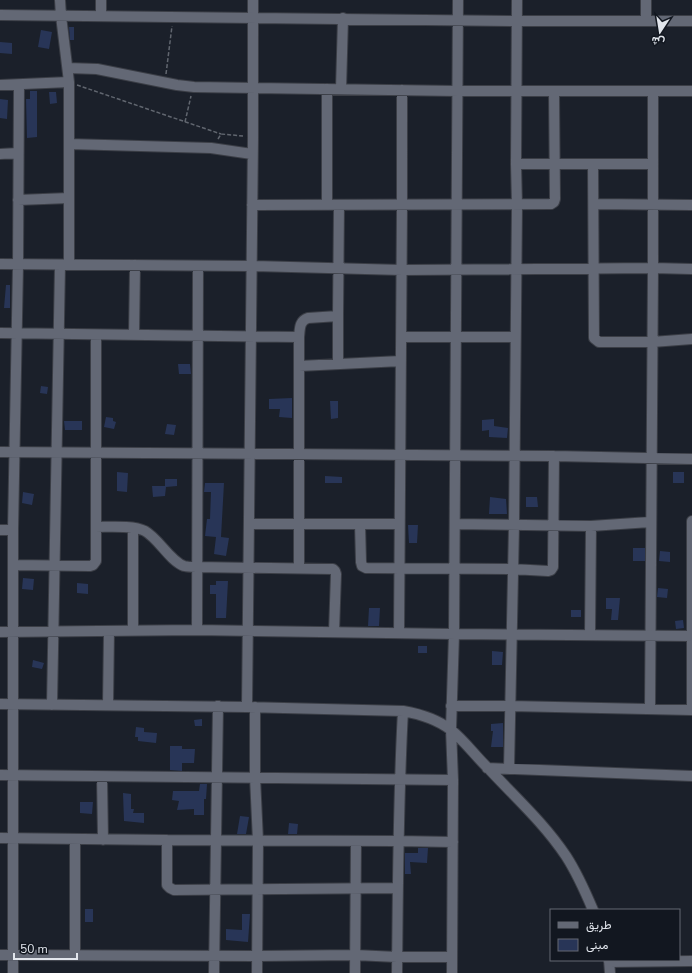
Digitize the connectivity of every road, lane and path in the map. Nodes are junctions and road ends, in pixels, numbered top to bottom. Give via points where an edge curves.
1 (60, 0) edge
2 (101, 0) edge
3 (253, 0) edge
4 (458, 0) edge
5 (517, 0) edge
6 (646, 0) edge
7 (0, 15) edge
8 (60, 16) junction
9 (101, 16) junction
10 (174, 16) junction
11 (253, 18) junction
12 (343, 18) junction
13 (458, 19) junction
14 (517, 21) junction
15 (646, 21) junction
16 (692, 21) edge
17 (68, 68) junction
18 (69, 82) junction
19 (165, 82) junction
20 (0, 85) edge
21 (19, 85) junction
22 (194, 87) junction
23 (253, 87) junction
24 (327, 89) junction
25 (342, 89) junction
26 (402, 90) junction
27 (692, 90) edge
28 (457, 91) junction
29 (517, 91) junction
30 (554, 92) junction
31 (653, 92) junction
32 (185, 122) junction
33 (221, 134) junction
34 (253, 137) junction
35 (69, 144) junction
36 (211, 148) junction
37 (0, 154) edge
38 (18, 154) junction
39 (252, 154) junction
40 (516, 164) junction
41 (556, 164) junction
42 (593, 164) junction
43 (653, 164) junction
44 (69, 198) junction
45 (18, 200) junction
46 (457, 204) junction
47 (517, 204) junction
48 (594, 204) junction
49 (653, 204) junction
50 (252, 205) junction
51 (327, 205) junction
52 (339, 205) junction
53 (402, 205) junction
54 (692, 205) edge
55 (0, 264) edge
56 (18, 264) junction
57 (65, 265) junction
58 (135, 265) junction
59 (198, 266) junction
60 (252, 266) junction
61 (338, 268) junction
62 (653, 268) junction
63 (594, 269) junction
64 (692, 269) edge
65 (402, 270) junction
66 (456, 270) junction
67 (516, 270) junction
68 (338, 316) junction
69 (0, 333) edge
70 (17, 334) junction
71 (59, 334) junction
72 (96, 335) junction
73 (134, 335) junction
74 (198, 336) junction
75 (251, 336) junction
76 (299, 337) junction
77 (402, 337) junction
78 (456, 337) junction
79 (515, 337) junction
80 (692, 339) edge
81 (652, 342) junction
82 (401, 361) junction
83 (338, 363) junction
84 (299, 366) junction
85 (0, 452) edge
86 (14, 452) junction
87 (56, 452) junction
88 (96, 453) junction
89 (197, 454) junction
90 (250, 454) junction
91 (299, 454) junction
92 (400, 455) junction
93 (455, 456) junction
94 (514, 456) junction
95 (554, 456) junction
96 (652, 458) junction
97 (692, 459) edge
98 (692, 521) edge
99 (650, 522) junction
100 (249, 524) junction
101 (299, 524) junction
102 (360, 524) junction
103 (399, 524) junction
104 (455, 524) junction
105 (514, 525) junction
106 (554, 525) junction
107 (591, 526) junction
108 (96, 527) junction
109 (133, 528) junction
110 (0, 530) edge
111 (13, 530) junction
112 (13, 565) junction
113 (55, 565) junction
114 (196, 568) junction
115 (248, 568) junction
116 (299, 568) junction
117 (399, 568) junction
118 (454, 568) junction
119 (512, 569) junction
120 (197, 630) junction
121 (53, 631) junction
122 (109, 631) junction
123 (133, 631) junction
124 (248, 631) junction
125 (0, 632) edge
126 (13, 632) junction
127 (334, 632) junction
128 (399, 633) junction
129 (454, 634) junction
130 (512, 634) junction
131 (590, 635) junction
132 (651, 635) junction
133 (692, 636) edge
134 (0, 704) edge
135 (12, 704) junction
136 (52, 705) junction
137 (108, 705) junction
138 (218, 706) junction
139 (452, 706) junction
140 (510, 706) junction
141 (251, 707) junction
142 (650, 709) junction
143 (692, 710) edge
144 (403, 711) junction
145 (451, 729) junction
146 (487, 768) junction
147 (509, 769) junction
148 (0, 776) edge
149 (12, 776) junction
150 (217, 776) junction
151 (692, 776) edge
152 (102, 777) junction
153 (255, 777) junction
154 (399, 779) junction
155 (453, 780) junction
156 (0, 838) edge
157 (12, 838) junction
158 (75, 839) junction
159 (103, 840) junction
160 (167, 840) junction
161 (398, 840) junction
162 (216, 841) junction
163 (258, 841) junction
164 (356, 841) junction
165 (453, 842) junction
166 (355, 888) junction
167 (397, 888) junction
168 (215, 889) junction
169 (257, 889) junction
170 (593, 909) edge
171 (0, 955) edge
172 (13, 955) junction
173 (75, 955) junction
174 (355, 955) junction
175 (214, 956) junction
176 (257, 956) junction
177 (397, 957) junction
178 (452, 957) junction
179 (609, 961) edge
180 (692, 961) edge
181 (13, 973) edge
182 (214, 973) edge
183 (257, 973) edge
184 (355, 973) edge
185 (397, 973) edge
186 (452, 973) edge
187 (610, 973) edge

1 - 8 street
2 - 9 street
3 - 11 street
4 - 13 street
5 - 14 street
6 - 15 street
7 - 8 street
8 - 9 street
8 - 17 street
9 - 10 street
10 - 11 street
10 - 19 path
11 - 12 street
11 - 23 street
12 - 13 street
12 - 25 street
13 - 14 street
13 - 28 street
14 - 15 street
14 - 29 street
15 - 16 street
17 - 18 street
17 - 19 street via 97,69
18 - 21 street
18 - 32 path
18 - 35 street
19 - 22 street
20 - 21 street
21 - 38 street
22 - 23 street
22 - 32 path
23 - 24 street
23 - 34 street
24 - 25 street
24 - 51 street
25 - 26 street
26 - 28 street
26 - 53 street
27 - 31 street
28 - 29 street
28 - 46 street
29 - 30 street
29 - 40 street
30 - 31 street
30 - 41 street
31 - 43 street
32 - 33 path
33 - 34 path
33 - 36 path
34 - 39 street
35 - 36 street
35 - 44 street
36 - 39 street
37 - 38 street
38 - 45 street
39 - 50 street
40 - 41 street
40 - 47 street
41 - 42 street
41 - 47 street via 554,202
42 - 43 street
42 - 48 street
43 - 49 street
44 - 45 street
44 - 57 street
45 - 56 street
46 - 47 street
46 - 53 street
46 - 66 street
47 - 67 street
48 - 49 street
48 - 63 street
49 - 54 street
49 - 62 street
50 - 51 street
50 - 60 street
51 - 52 street
52 - 53 street
52 - 61 street
53 - 65 street
55 - 56 street
56 - 57 street
56 - 70 street
57 - 58 street
57 - 71 street
58 - 59 street
58 - 73 street
59 - 60 street
59 - 74 street
60 - 61 street
60 - 75 street
61 - 65 street
61 - 68 street
62 - 63 street
62 - 64 street
62 - 81 street
63 - 67 street
63 - 81 street via 596,341
65 - 66 street
65 - 77 street
66 - 67 street
66 - 78 street
67 - 79 street
68 - 76 street via 303,320
68 - 83 street
69 - 70 street
70 - 71 street
70 - 86 street
71 - 72 street
71 - 87 street
72 - 73 street
72 - 88 street
73 - 74 street
74 - 75 street
74 - 89 street
75 - 76 street
75 - 90 street
76 - 84 street
77 - 78 street
77 - 82 street
78 - 79 street
78 - 93 street
79 - 94 street
80 - 81 street
81 - 96 street
82 - 83 street
82 - 92 street
83 - 84 street
84 - 91 street
85 - 86 street
86 - 87 street
86 - 111 street
87 - 88 street
87 - 113 street
88 - 89 street
88 - 108 street
89 - 90 street
89 - 114 street
90 - 91 street
90 - 100 street
91 - 92 street
91 - 101 street
92 - 93 street
92 - 103 street
93 - 94 street
93 - 104 street
94 - 95 street
94 - 105 street
95 - 96 street
95 - 106 street
96 - 97 street
96 - 99 street
98 - 133 street
99 - 107 street
99 - 132 street
100 - 101 street
100 - 115 street
101 - 102 street
101 - 116 street
102 - 103 street
102 - 117 street via 362,566
103 - 117 street
104 - 105 street
104 - 118 street
105 - 106 street
105 - 119 street
106 - 107 street
106 - 119 street via 551,570
107 - 131 street
108 - 109 street
108 - 113 street via 96,561 93,565
109 - 114 street via 144,530 153,536 177,562
109 - 123 street
110 - 111 street
111 - 112 street
112 - 113 street
112 - 126 street
113 - 121 street
114 - 115 street
114 - 120 street
115 - 116 street
115 - 124 street
116 - 127 street via 336,571
117 - 118 street
117 - 128 street
118 - 119 street
118 - 129 street
119 - 130 street
120 - 123 street
120 - 124 street
121 - 122 street
121 - 126 street
121 - 136 street
122 - 123 street
122 - 137 street
124 - 127 street
124 - 141 street
125 - 126 street
126 - 135 street
127 - 128 street
128 - 129 street
129 - 130 street
129 - 139 street
130 - 131 street
130 - 140 street
131 - 132 street
132 - 133 street
132 - 142 street
133 - 143 street
134 - 135 street
135 - 136 street
135 - 149 street
136 - 137 street
137 - 138 street
138 - 141 street
138 - 150 street
139 - 140 street
139 - 145 street
140 - 142 street
140 - 147 street
141 - 144 street
141 - 153 street
142 - 143 street
144 - 145 street via 419,714
144 - 154 street
145 - 146 street
145 - 155 street
146 - 147 street
146 - 170 street via 525,807 566,856
147 - 151 street
148 - 149 street
149 - 152 street
149 - 157 street
150 - 152 street
150 - 153 street
150 - 162 street
152 - 159 street
153 - 154 street
153 - 163 street
154 - 155 street
154 - 161 street
155 - 165 street
156 - 157 street
157 - 158 street
157 - 172 street
158 - 159 street
158 - 173 street
159 - 160 street
160 - 162 street
160 - 168 street via 167,885 174,890
161 - 164 street
161 - 165 street
161 - 167 street
162 - 163 street
162 - 168 street
163 - 164 street
163 - 169 street
164 - 166 street
165 - 178 street
166 - 167 street
166 - 169 street
166 - 174 street
167 - 177 street
168 - 169 street
168 - 175 street
169 - 176 street
171 - 172 street
172 - 173 street
172 - 181 street
173 - 175 street
174 - 176 street
174 - 177 street
174 - 184 street
175 - 176 street
175 - 182 street
176 - 183 street
177 - 178 street
177 - 185 street
178 - 186 street
179 - 180 street
179 - 187 street

